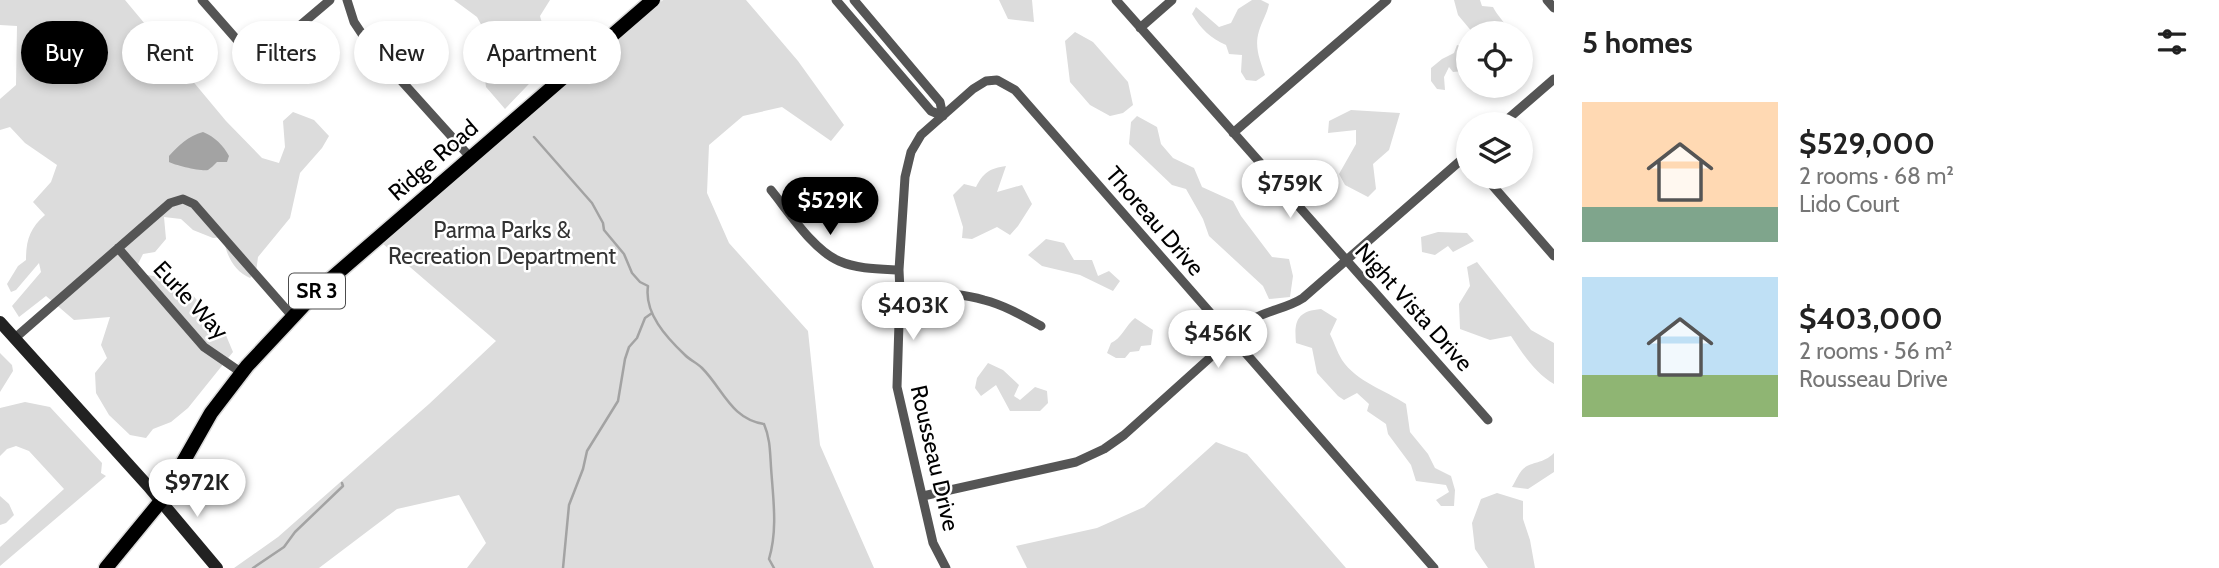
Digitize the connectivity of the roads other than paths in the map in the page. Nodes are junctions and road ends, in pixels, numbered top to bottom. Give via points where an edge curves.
1 (202, 0) edge
2 (330, 0) edge
3 (347, 0) edge
4 (653, 0) edge
5 (836, 0) edge
6 (854, 0) edge
7 (1116, 0) edge
8 (1171, 0) edge
9 (1387, 0) edge
10 (1547, 0) edge
11 (1554, 8) edge
12 (1140, 28) junction
13 (1554, 79) edge
14 (1516, 112) edge
15 (943, 116) junction
16 (1233, 133) junction
17 (470, 157) junction
18 (1456, 166) edge
19 (1495, 189) edge
20 (771, 190) dead end
21 (118, 248) junction
22 (1554, 256) edge
23 (1346, 260) junction
24 (899, 270) junction
25 (900, 291) junction
26 (293, 317) junction
27 (0, 322) edge
28 (1041, 326) dead end
29 (1231, 337) junction
30 (15, 338) junction
31 (242, 373) junction
32 (1488, 420) dead end
33 (923, 496) junction
34 (161, 501) junction
35 (106, 568) edge
36 (217, 568) edge
37 (946, 568) edge
38 (1434, 568) edge

1 - 2 street via 245,49 264,56
3 - 17 street via 354,22 370,46
4 - 17 main road, Ridge Road / SR 3
5 - 15 street via 930,111
6 - 15 street via 940,102
7 - 12 street, Night Vista Drive
8 - 12 street
9 - 16 street
10 - 11 street
12 - 16 street, Night Vista Drive
13 - 14 street
15 - 24 street, Rousseau Drive via 921,135 911,152
15 - 29 street, Thoreau Drive via 986,81 1010,86
16 - 23 street, Night Vista Drive
17 - 26 main road, Ridge Road / SR 3
18 - 23 street
19 - 22 street
20 - 24 street via 821,250 864,268
21 - 26 street via 170,203 189,200
21 - 30 street
21 - 31 street, Eurle Way via 201,344
23 - 29 street via 1303,298 1263,313
23 - 32 street, Night Vista Drive
24 - 25 street, Rousseau Drive
25 - 28 street via 985,300
25 - 33 street, Rousseau Drive via 897,387
26 - 31 main road, Ridge Road / SR 3
27 - 30 main road
29 - 33 street via 1104,449 1076,462
29 - 38 street, Thoreau Drive
30 - 34 main road
31 - 34 main road, Ridge Road / SR 3 via 211,413
33 - 37 street, Rousseau Drive via 933,543
34 - 35 main road, Ridge Road / SR 3
34 - 36 main road

